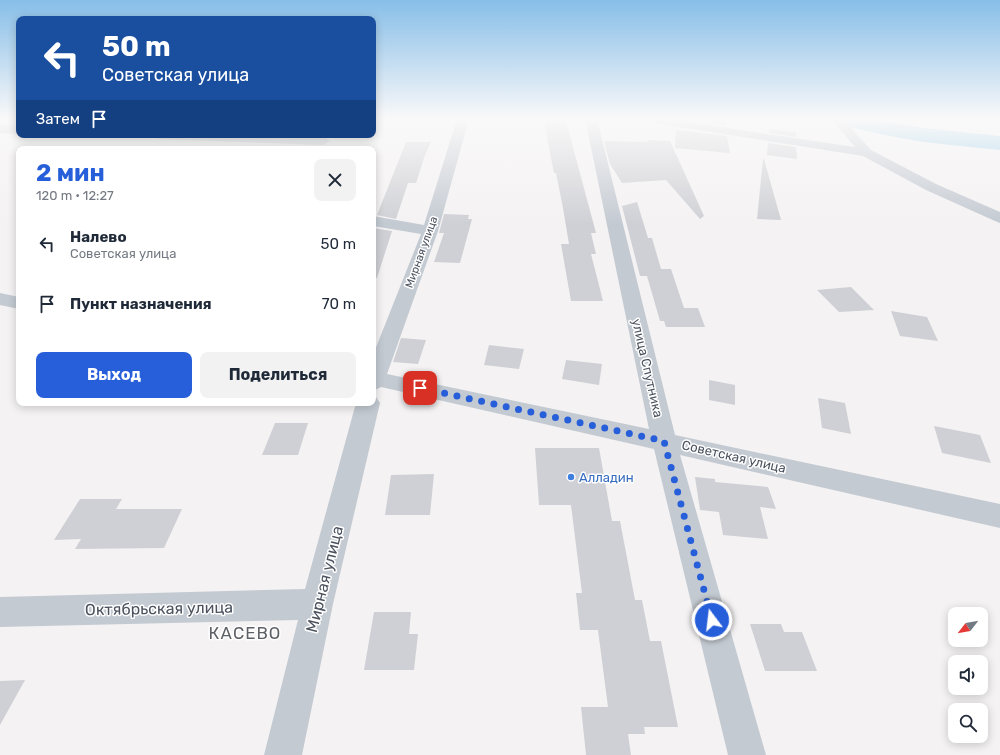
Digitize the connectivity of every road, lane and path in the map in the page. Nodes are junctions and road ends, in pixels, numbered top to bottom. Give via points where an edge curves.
1 (452, 154) edge
2 (599, 154) edge
3 (868, 154) edge
4 (1000, 218) edge
5 (376, 222) edge
6 (430, 231) junction
7 (0, 299) edge
8 (16, 302) edge
9 (376, 375) edge
10 (376, 387) edge
11 (367, 406) edge
12 (664, 441) junction
13 (1000, 516) edge
14 (317, 604) junction
15 (0, 612) edge
16 (283, 755) edge
17 (747, 755) edge

1 - 6 street, Мирная улица
2 - 12 street, улица Спутника
3 - 4 street via 931,187
5 - 6 street
6 - 9 street, Мирная улица
7 - 8 street
10 - 12 street, Советская улица
11 - 14 street, Мирная улица
12 - 13 street, Советская улица
12 - 17 street, улица Спутника
14 - 15 street, Октябрьская улица
14 - 16 street, Мирная улица

